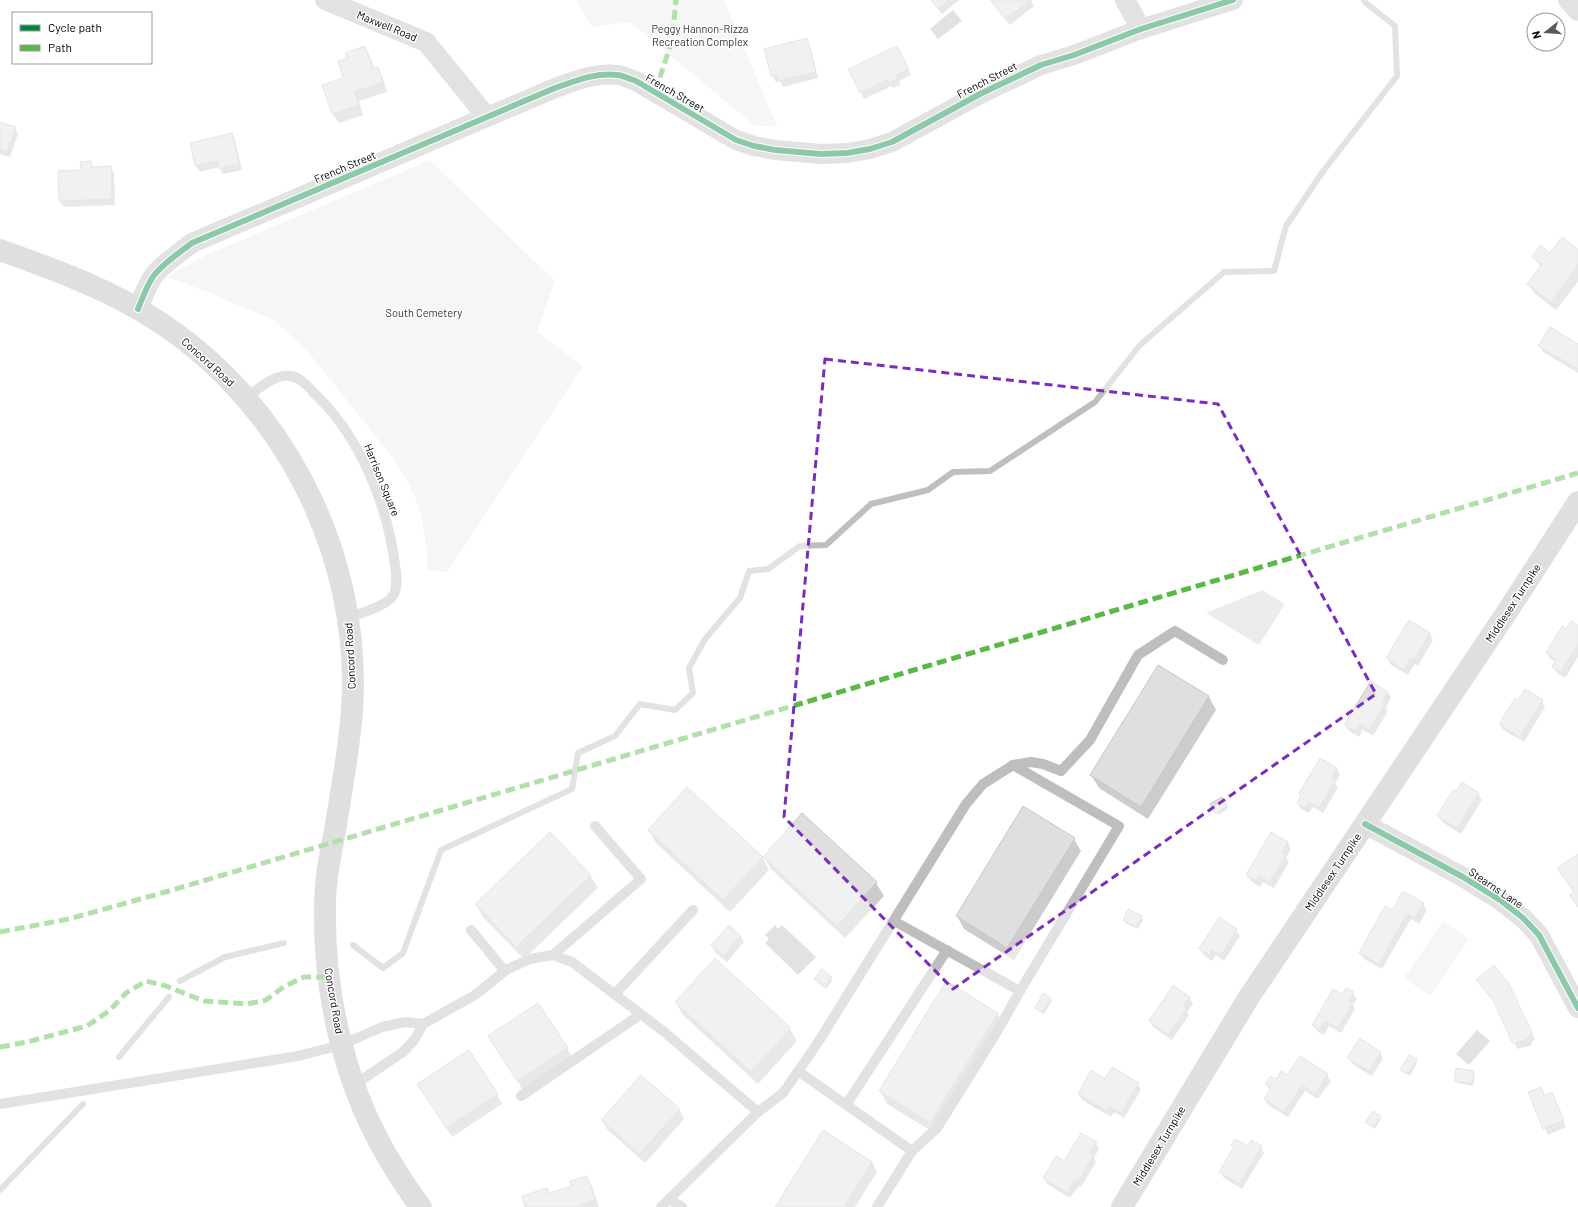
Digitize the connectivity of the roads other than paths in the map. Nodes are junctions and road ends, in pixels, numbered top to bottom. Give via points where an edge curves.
1 (325, 0) edge
2 (1125, 0) edge
3 (1233, 0) edge
4 (1568, 0) edge
5 (1578, 12) edge
6 (1141, 29) junction
7 (487, 117) junction
8 (0, 250) edge
9 (138, 309) junction
10 (246, 398) junction
11 (1578, 502) edge
12 (348, 618) junction
13 (1223, 660) dead end
14 (1013, 765) junction
15 (1365, 824) junction
16 (595, 826) dead end
17 (693, 910) dead end
18 (894, 921) junction
19 (471, 930) dead end
20 (947, 950) junction
21 (553, 955) junction
22 (505, 971) junction
23 (1020, 991) junction
24 (615, 994) junction
25 (1578, 1008) edge
26 (641, 1014) junction
27 (423, 1024) junction
28 (341, 1045) junction
29 (798, 1071) junction
30 (354, 1085) junction
31 (521, 1096) dead end
32 (0, 1104) edge
33 (846, 1105) junction
34 (758, 1112) junction
35 (912, 1151) junction
36 (669, 1199) junction
37 (421, 1207) edge
38 (661, 1207) edge
39 (682, 1207) edge
40 (877, 1207) edge
41 (1122, 1207) edge

1 - 7 street, Maxwell Road via 426,42
2 - 6 street
3 - 6 street, French Street
4 - 5 street
6 - 7 street, French Street via 1028,71 892,142 846,153 821,154 775,150 736,140 636,81 618,75 601,74 583,78
7 - 9 street, French Street via 192,243 155,274
8 - 9 main road, Concord Road via 93,287
9 - 10 main road, Concord Road via 195,348
10 - 12 main road, Concord Road via 268,425 307,488 333,554
10 - 12 lane, Harrison Square via 281,375 300,379 337,419 355,445 367,470 393,549 395,590 386,602
11 - 15 main road, Middlesex Turnpike
12 - 28 main road, Concord Road via 353,678 352,709 328,866 325,904 328,977
13 - 14 lane via 1175,631 1138,655 1090,740 1061,770 1031,762
14 - 18 lane via 983,784 966,804
14 - 23 lane via 1119,826
15 - 25 street, Stearns Lane via 1463,877 1523,918 1539,935
15 - 41 main road, Middlesex Turnpike via 1249,997
16 - 21 lane via 641,878
17 - 24 lane
18 - 20 lane
18 - 29 lane
19 - 22 lane
20 - 23 lane
20 - 33 lane
21 - 22 lane via 530,959
21 - 24 lane via 572,962
22 - 27 lane via 474,995
23 - 35 lane via 937,1128
24 - 26 lane
26 - 31 lane
26 - 34 lane
27 - 28 lane via 405,1022 382,1027
27 - 30 lane via 415,1039 403,1052
28 - 30 main road, Concord Road
28 - 32 lane via 298,1056
29 - 33 lane
29 - 34 lane via 783,1093
30 - 37 main road, Concord Road via 378,1142
33 - 35 lane
34 - 36 lane
35 - 40 lane
36 - 38 lane
36 - 39 lane

